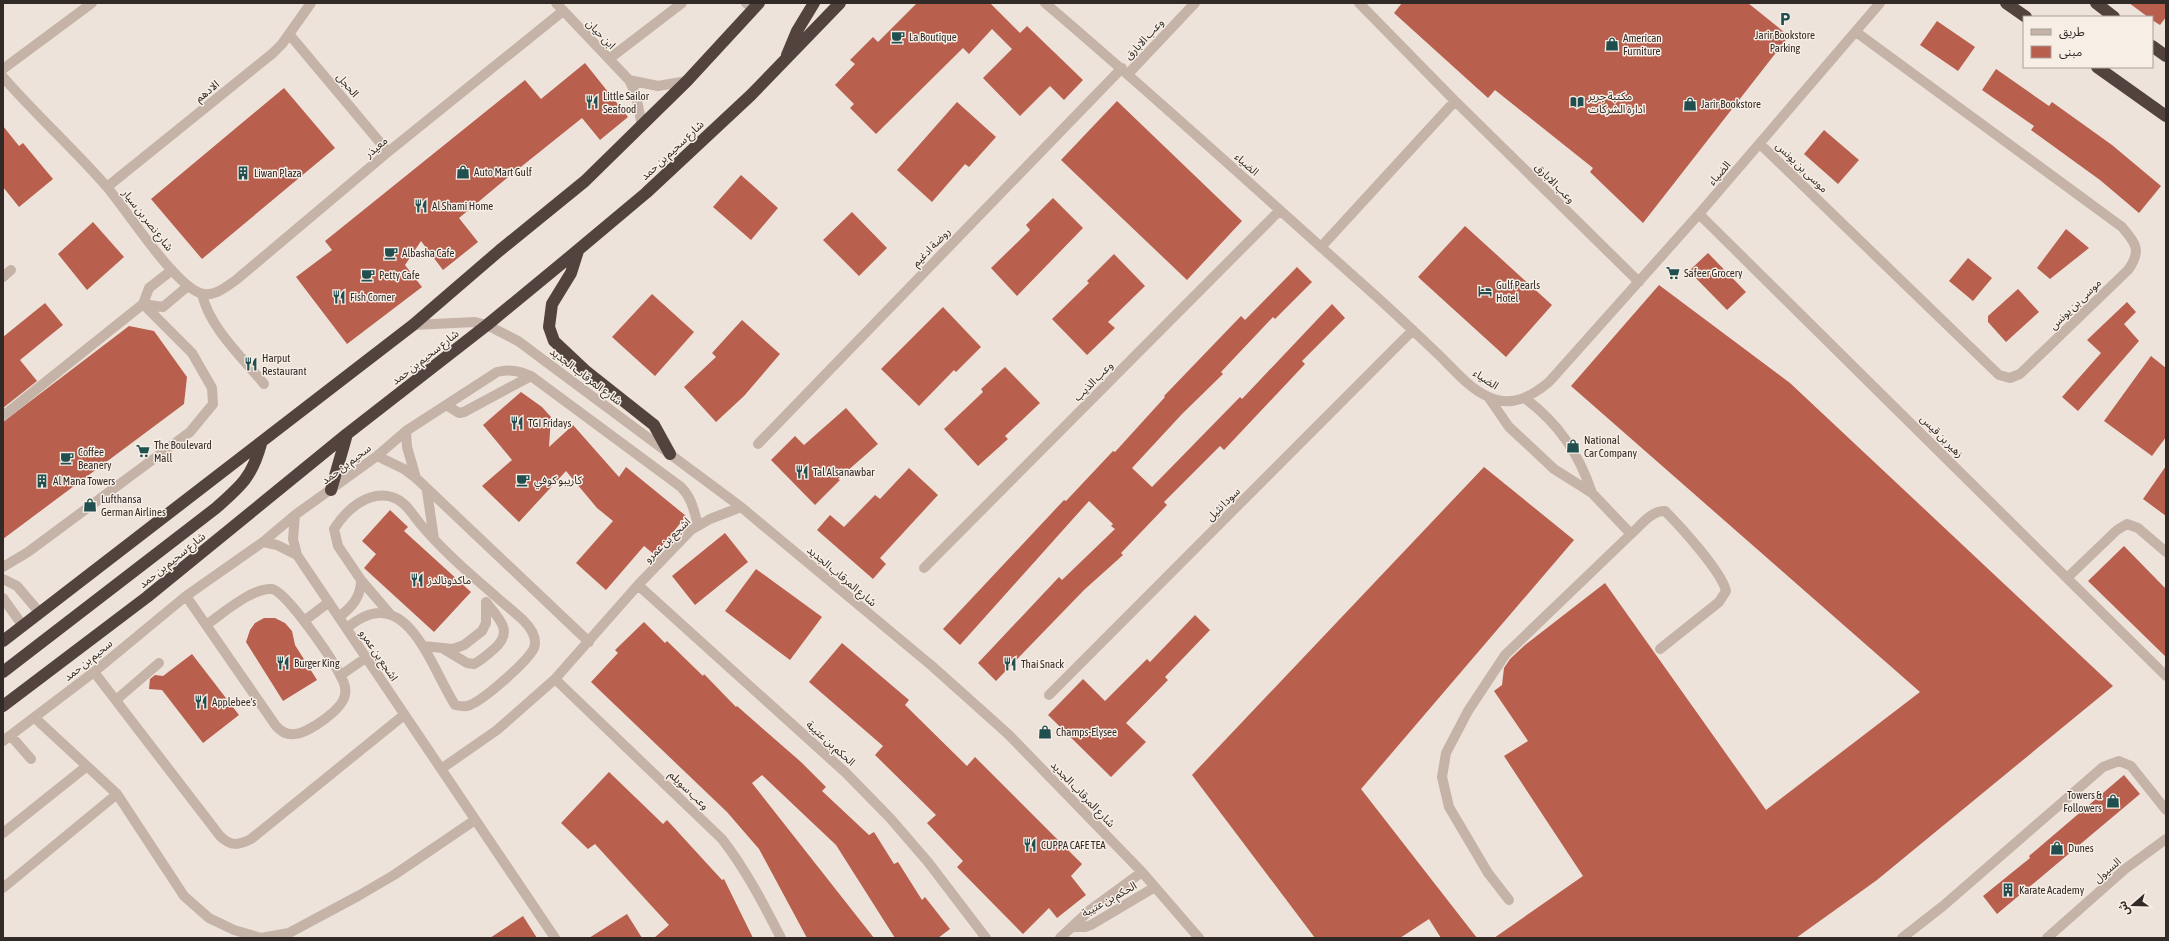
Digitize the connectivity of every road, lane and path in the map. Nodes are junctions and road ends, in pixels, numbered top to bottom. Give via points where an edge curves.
1 (311, 3) edge
2 (682, 3) edge
3 (814, 3) edge
4 (840, 3) edge
5 (1045, 3) edge
6 (1195, 3) edge
7 (1359, 3) edge
8 (1880, 3) edge
9 (2006, 3) edge
10 (2096, 3) edge
11 (86, 4) edge
12 (753, 5) edge
13 (559, 7) edge
14 (2025, 16) edge
15 (2113, 16) edge
16 (1856, 32) junction
17 (289, 34) junction
18 (2153, 47) edge
19 (2166, 56) edge
20 (609, 59) junction
21 (786, 60) junction
22 (2098, 68) edge
23 (3, 69) edge
24 (1125, 71) junction
25 (3, 77) edge
26 (629, 80) junction
27 (687, 81) junction
28 (1455, 101) junction
29 (2166, 116) edge
30 (642, 126) junction
31 (1760, 144) junction
32 (388, 152) junction
33 (107, 188) junction
34 (1280, 210) junction
35 (1700, 214) junction
36 (1321, 247) junction
37 (578, 250) junction
38 (11, 270) dead end
39 (172, 270) junction
40 (3, 277) edge
41 (1639, 282) junction
42 (188, 286) junction
43 (202, 294) junction
44 (143, 304) junction
45 (414, 325) junction
46 (487, 325) junction
47 (1413, 330) junction
48 (531, 376) junction
49 (264, 384) dead end
50 (1489, 398) junction
51 (1526, 399) junction
52 (446, 405) junction
53 (3, 416) edge
54 (406, 431) junction
55 (347, 434) junction
56 (261, 444) junction
57 (758, 444) dead end
58 (670, 454) junction
59 (377, 456) junction
60 (416, 478) junction
61 (331, 490) junction
62 (427, 491) junction
63 (1592, 493) junction
64 (741, 507) junction
65 (295, 515) junction
66 (698, 526) junction
67 (1631, 534) junction
68 (434, 539) junction
69 (263, 542) junction
70 (2166, 552) edge
71 (297, 555) junction
72 (3, 567) edge
73 (924, 568) dead end
74 (2068, 577) junction
75 (3, 579) edge
76 (361, 580) junction
77 (484, 585) junction
78 (638, 585) junction
79 (186, 596) junction
80 (3, 598) edge
81 (329, 602) junction
82 (486, 602) junction
83 (40, 613) junction
84 (390, 614) junction
85 (339, 617) junction
86 (304, 621) junction
87 (206, 624) junction
88 (23, 626) junction
89 (347, 628) junction
90 (3, 641) edge
91 (589, 642) junction
92 (423, 646) junction
93 (442, 648) junction
94 (1660, 649) dead end
95 (367, 657) junction
96 (159, 663) dead end
97 (3, 672) edge
98 (94, 672) junction
99 (341, 675) junction
100 (2166, 676) edge
101 (555, 679) junction
102 (1049, 695) dead end
103 (116, 700) junction
104 (3, 706) edge
105 (404, 715) junction
106 (35, 718) junction
107 (7, 739) edge
108 (31, 759) dead end
109 (87, 766) junction
110 (441, 769) junction
111 (116, 794) junction
112 (2166, 810) edge
113 (475, 820) junction
114 (3, 833) edge
115 (2166, 839) edge
116 (1142, 872) junction
117 (1155, 887) junction
118 (3, 888) edge
119 (1509, 900) dead end
120 (1074, 927) junction
121 (555, 938) edge
122 (781, 938) edge
123 (986, 938) edge
124 (1060, 938) edge
125 (1199, 938) edge
126 (1902, 938) edge
127 (2047, 938) edge

1 - 17 street, الادهم
2 - 20 street
3 - 21 highway via 797,31
4 - 21 highway, شارع سحيم بن حمد
5 - 24 street, الضياء
6 - 24 street, وعب الابارق
7 - 28 street, وعب الابارق
8 - 16 street, الضياء
9 - 14 highway
10 - 15 highway
11 - 23 street
12 - 27 highway
13 - 20 street, ابن حيان
13 - 32 street, معيذر
16 - 31 street, الضياء
16 - 31 street, موسى بن يونس via 2122,227 2137,249 2135,261 2128,270 2020,374 2010,378 1999,375
17 - 32 street, الحجل
17 - 33 street, الادهم via 273,53
18 - 19 highway
20 - 26 street, ابن حيان
21 - 37 highway, شارع سحيم بن حمد via 646,192
22 - 29 highway
24 - 34 street, الضياء
24 - 57 street, روضة ادغيم
25 - 33 street, شارع نصر بن سيار
26 - 27 street via 658,86
26 - 30 street, ابن حيان via 636,95
27 - 30 highway
28 - 36 street
28 - 41 street, وعب الابارق
30 - 45 highway via 585,181
31 - 35 street, الضياء
32 - 43 street, معيذر via 236,280 213,293
33 - 39 street, شارع نصر بن سيار
34 - 36 street, الضياء
34 - 73 street, وعب الذيب
35 - 41 street, الضياء
35 - 74 street, زهير بن قيس
36 - 47 street, الضياء
37 - 46 highway, شارع سحيم بن حمد
37 - 58 highway via 570,273 552,304 549,327 554,341 587,372 654,425
38 - 40 street
39 - 42 street, شارع نصر بن سيار
39 - 44 street via 149,288
41 - 51 street, الضياء via 1549,382
42 - 43 street, شارع نصر بن سيار
42 - 44 street via 163,307
43 - 49 street via 207,312 215,324
44 - 53 street
44 - 72 street via 192,353 212,388 213,404 190,432 28,552
45 - 46 street, شارع المرقاب الجديد via 460,321
45 - 56 highway
46 - 55 highway, شارع سحيم بن حمد
46 - 58 street, شارع المرقاب الجديد via 518,341
47 - 50 street, الضياء via 1470,384
47 - 102 street, سودا نثيل
48 - 52 street, سحيم بن حمد via 520,371 497,372
48 - 52 street via 464,412 459,413
48 - 66 street, سحيم بن حمد via 688,493
50 - 51 street, الضياء via 1508,401
50 - 63 street via 1509,427 1532,449 1554,469
51 - 63 street via 1565,436 1582,467
52 - 54 street, سحيم بن حمد
54 - 59 street, سحيم بن حمد
54 - 60 street via 407,447
55 - 61 highway
55 - 104 highway, شارع سحيم بن حمد via 147,597
56 - 83 highway
56 - 97 highway via 255,465 235,492
58 - 64 street, شارع المرقاب الجديد
59 - 60 street
59 - 61 street, سحيم بن حمد
60 - 62 street
61 - 65 street, سحيم بن حمد
62 - 68 street
62 - 91 street
63 - 67 street
64 - 66 street, اشجع بن عمرو
64 - 116 street, شارع المرقاب الجديد via 932,666 1003,729
65 - 69 street, سحيم بن حمد
65 - 71 street, اشجع بن عمرو via 293,540
66 - 78 street, اشجع بن عمرو
67 - 94 street via 1656,512 1665,511 1724,585 1726,591 1719,602
67 - 119 street via 1505,655 1468,711 1446,753 1442,777 1449,807 1488,873
68 - 76 street via 401,501 381,495 362,500 340,519 334,528 338,546
68 - 77 street
69 - 71 street, اشجع بن عمرو via 277,545
69 - 79 street, سحيم بن حمد
70 - 74 street via 2138,528 2127,524 2121,526
71 - 81 street, اشجع بن عمرو
74 - 100 street, زهير بن قيس
75 - 83 street via 18,586
76 - 84 street
76 - 85 street via 358,596 351,608
77 - 82 street
77 - 92 street via 524,620 533,634 534,648 512,671 479,701 466,707 455,705
78 - 91 street, اشجع بن عمرو
78 - 123 street, الحكم بن عتيبة via 846,773 895,823
79 - 87 street
79 - 98 street, سحيم بن حمد
80 - 88 street
81 - 85 street, اشجع بن عمرو
81 - 86 street
82 - 93 street via 486,623 482,632 464,646
82 - 93 street via 504,626 505,635 502,642 474,664 467,663
83 - 88 highway
84 - 89 street via 374,612 360,617
84 - 92 street via 410,629
85 - 89 street, اشجع بن عمرو
86 - 87 street via 280,592 267,589 252,594
86 - 99 street
87 - 99 street via 282,732 297,734 339,708 345,694
88 - 90 highway
89 - 95 street, اشجع بن عمرو
91 - 101 street, اشجع بن عمرو
92 - 93 street
95 - 99 street
95 - 105 street, اشجع بن عمرو
96 - 103 street
98 - 103 street
98 - 106 street, سحيم بن حمد
101 - 110 street, اشجع بن عمرو via 497,730
101 - 122 street, وعب سويلم via 722,839 753,884
103 - 105 street via 220,836 235,845 251,839
105 - 110 street, اشجع بن عمرو
106 - 107 street, سحيم بن حمد
106 - 109 street
107 - 108 street
109 - 111 street
109 - 114 street
110 - 113 street, اشجع بن عمرو
111 - 113 street via 184,896 209,918 234,930 261,938 289,933 352,900
111 - 118 street
112 - 126 street via 2131,766 2119,761 2103,767 1943,906
113 - 121 street, اشجع بن عمرو
115 - 127 street, السيول via 2125,869
116 - 117 street, شارع المرقاب الجديد
116 - 120 street, الحكم بن عتيبة via 1090,910
117 - 120 street, الحكم بن عتيبة via 1085,927
117 - 125 street, شارع المرقاب الجديد
120 - 124 street, الحكم بن عتيبة

